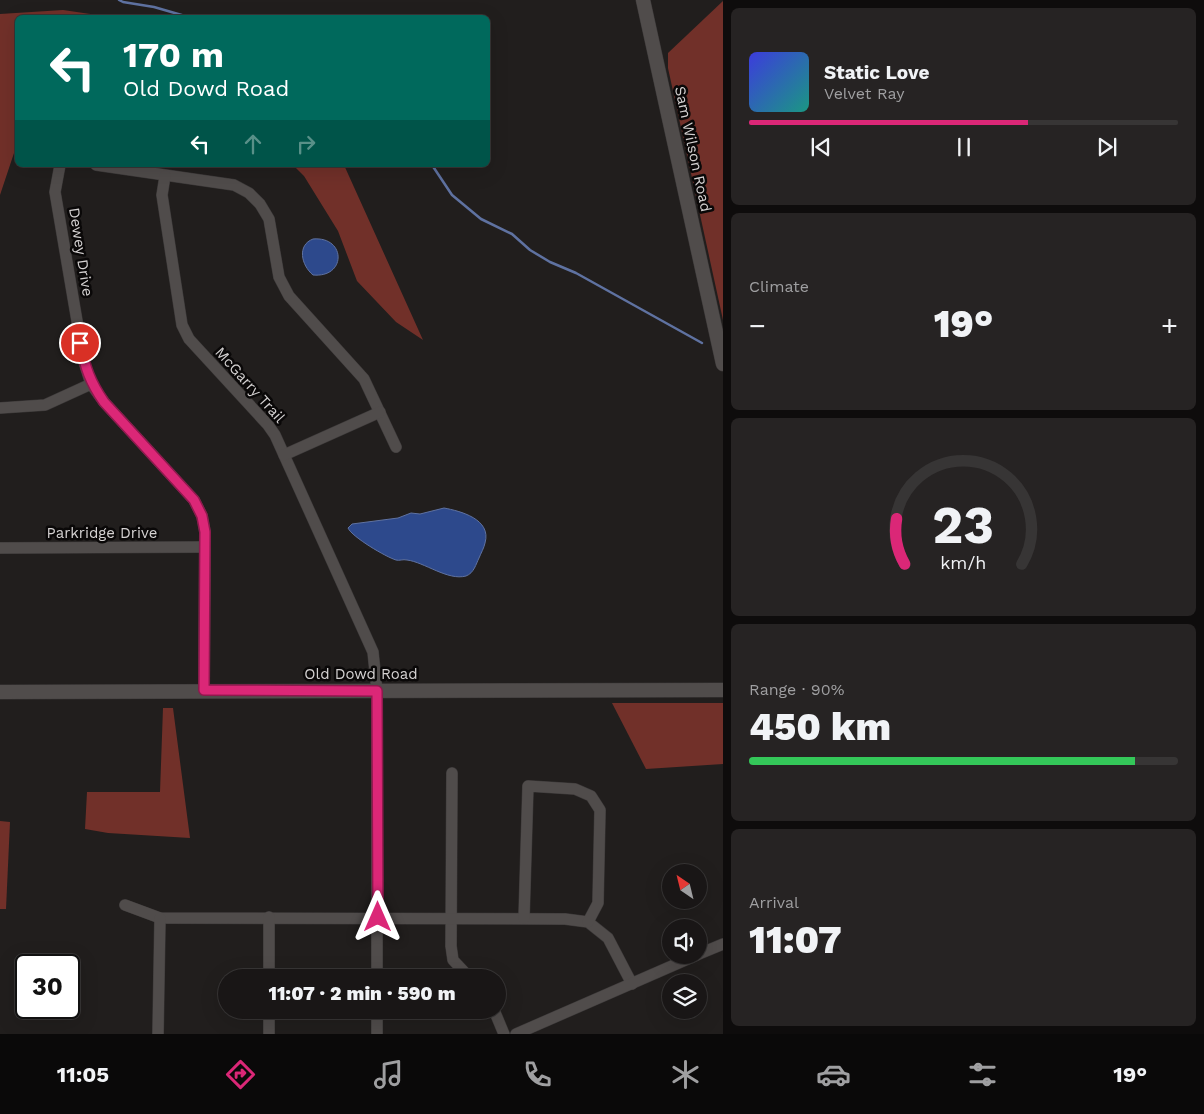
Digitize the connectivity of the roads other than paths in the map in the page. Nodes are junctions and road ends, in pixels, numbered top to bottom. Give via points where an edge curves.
1 (643, 0) edge
2 (60, 167) edge
3 (109, 167) edge
4 (165, 176) junction
5 (723, 364) edge
6 (92, 384) junction
7 (0, 408) edge
8 (380, 412) junction
9 (396, 447) dead end
10 (284, 455) junction
11 (204, 547) junction
12 (0, 548) edge
13 (204, 690) junction
14 (723, 690) edge
15 (377, 691) junction
16 (0, 692) edge
17 (452, 774) dead end
18 (125, 905) dead end
19 (378, 917) junction
20 (160, 918) junction
21 (269, 918) junction
22 (452, 918) junction
23 (524, 918) junction
24 (588, 922) junction
25 (723, 944) edge
26 (707, 951) edge
27 (678, 964) edge
28 (269, 969) edge
29 (377, 969) edge
30 (462, 969) edge
31 (632, 984) junction
32 (269, 1019) edge
33 (377, 1019) edge
34 (498, 1019) edge
35 (158, 1034) edge
36 (269, 1034) edge
37 (377, 1034) edge
38 (504, 1034) edge
39 (516, 1034) edge

1 - 5 street, Sam Wilson Road
2 - 6 street, Dewey Drive via 55,192 84,362
3 - 4 street
4 - 8 street via 234,185 260,204 269,219 279,277 289,296 364,378
4 - 10 street, McGarry Trail via 162,196 182,325 189,339 268,425
6 - 7 street via 45,405
6 - 11 street, Dewey Drive via 104,402 194,500 202,516
8 - 9 street
8 - 10 street
10 - 15 street, McGarry Trail via 373,652
11 - 12 street, Parkridge Drive
11 - 13 street, Dewey Drive
13 - 15 street, Old Dowd Road
13 - 16 street, Old Dowd Road
14 - 15 street, Old Dowd Road
15 - 19 street, McGarry Trail
17 - 22 street
18 - 20 street
19 - 21 street
19 - 22 street
19 - 29 street, McGarry Trail
20 - 21 street
20 - 35 street
21 - 28 street
22 - 23 street
22 - 30 street via 453,960
23 - 24 street
23 - 24 street via 528,786 575,789 591,796 600,810 598,903
24 - 31 street via 608,938
25 - 26 street
27 - 31 street
31 - 39 street
32 - 36 street
33 - 37 street
34 - 38 street

